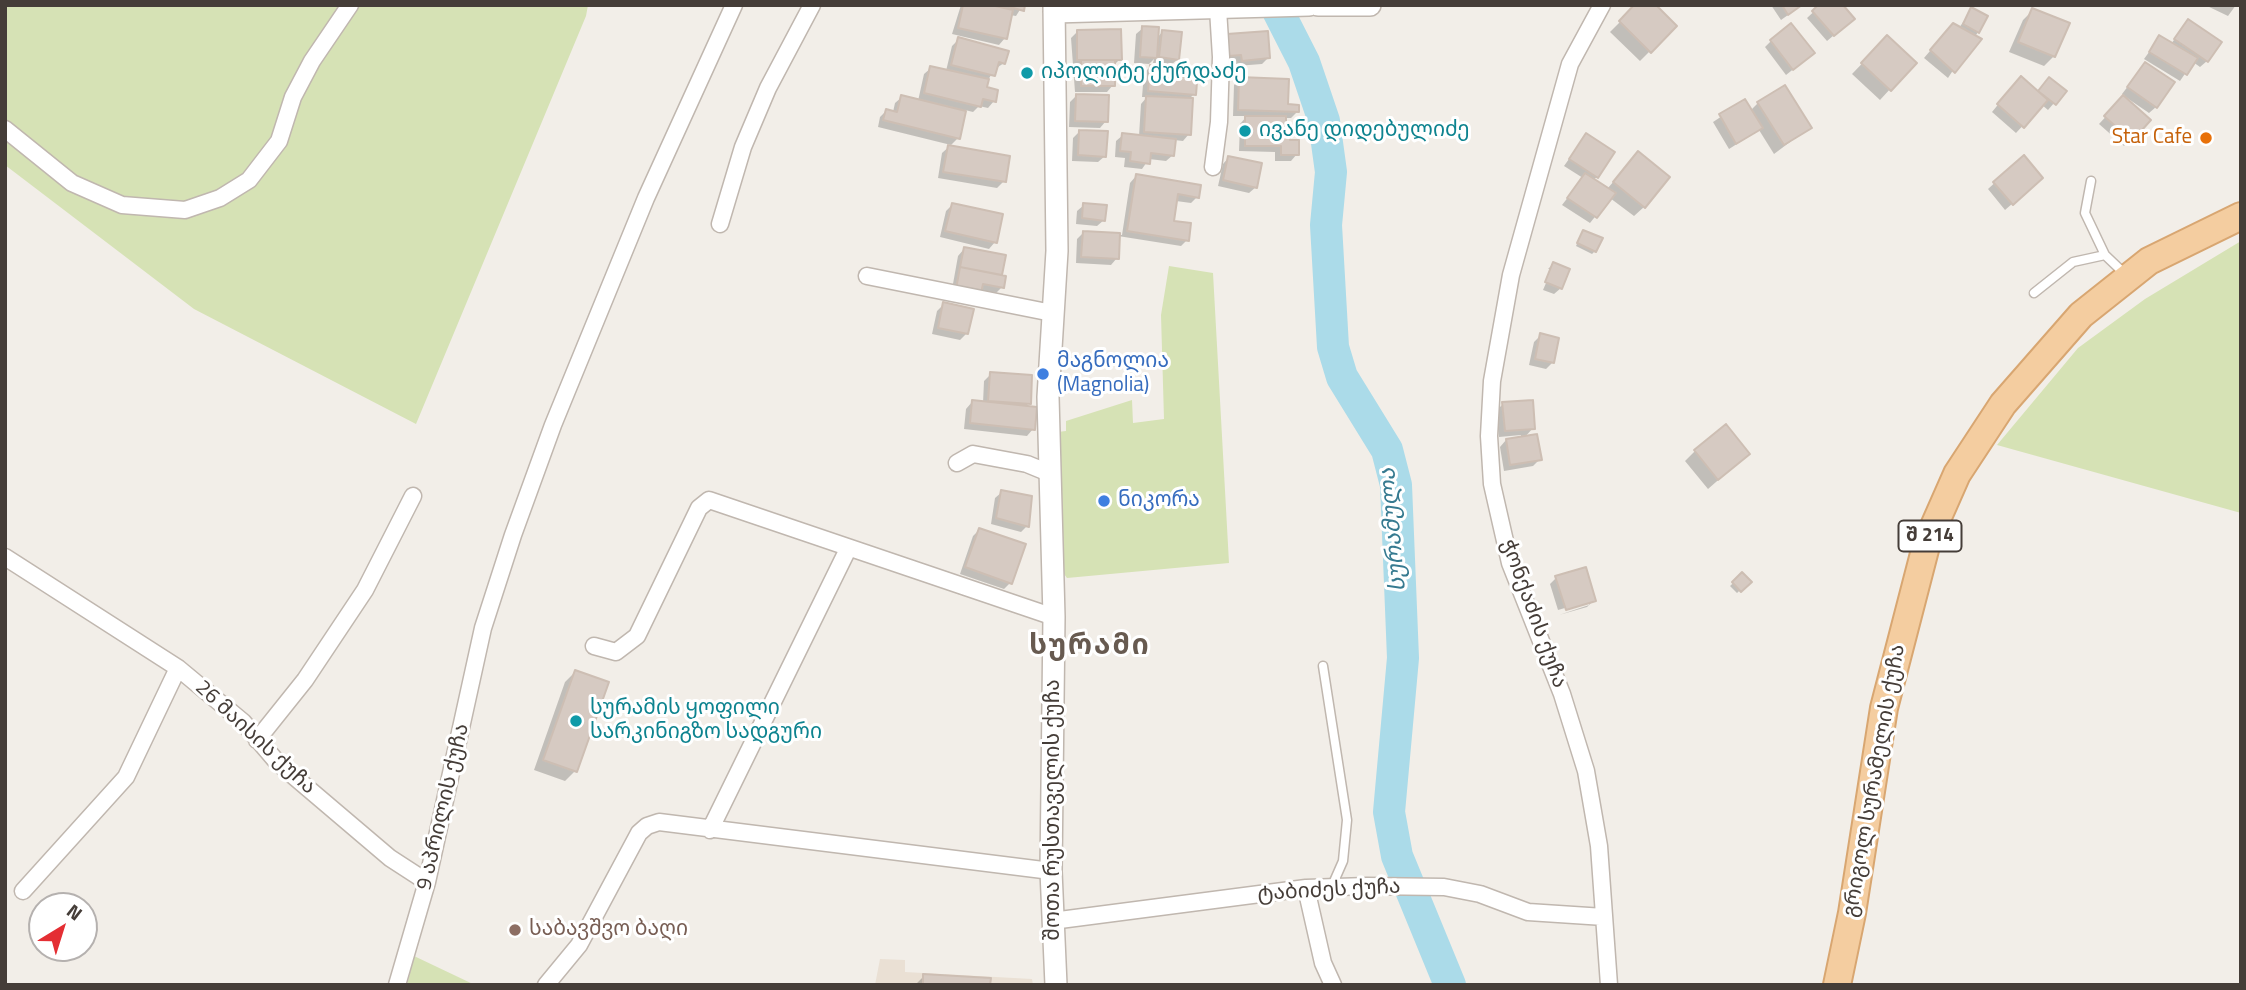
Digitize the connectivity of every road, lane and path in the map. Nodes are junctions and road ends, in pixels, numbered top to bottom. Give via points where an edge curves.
1 (350, 5) edge
2 (734, 5) edge
3 (812, 5) edge
4 (1309, 5) edge
5 (1318, 5) edge
6 (1370, 5) edge
7 (1602, 5) edge
8 (1302, 6) edge
9 (1054, 9) edge
10 (1218, 9) junction
11 (5, 129) edge
12 (1213, 167) dead end
13 (2091, 181) dead end
14 (2241, 216) edge
15 (720, 223) dead end
16 (2105, 255) junction
17 (867, 276) dead end
18 (2129, 277) junction
19 (2034, 293) dead end
20 (1052, 313) junction
21 (957, 463) dead end
22 (1049, 473) junction
23 (412, 496) dead end
24 (848, 549) junction
25 (5, 557) edge
26 (1054, 617) junction
27 (594, 646) dead end
28 (1323, 666) dead end
29 (178, 668) junction
30 (257, 740) junction
31 (710, 830) junction
32 (1051, 871) junction
33 (427, 882) junction
34 (1332, 887) junction
35 (1306, 888) junction
36 (23, 891) dead end
37 (1604, 917) junction
38 (1052, 921) junction
39 (397, 985) edge
40 (546, 985) edge
41 (1056, 985) edge
42 (1333, 985) edge
43 (1609, 985) edge
44 (1837, 985) edge

1 - 11 street via 293,97 279,141 249,180 220,198 185,210 122,205 72,183
2 - 33 street, 9 აპრილის ქუჩა via 646,198 553,425 483,628
3 - 15 street via 743,147
4 - 8 street
5 - 6 street
7 - 37 street, ჭონქაძის ქუჩა via 1570,64 1511,275 1489,436 1492,484 1510,563 1562,694 1586,771 1599,846
8 - 10 street
9 - 10 street
9 - 20 street, შოთა რუსთაველის ქუჩა via 1057,251
10 - 12 street via 1219,122
13 - 16 lane via 2085,213
14 - 18 main road, გრიგოლ სურამელის ქუჩა / შ 214 via 2149,261
16 - 18 lane
16 - 19 lane via 2074,262
17 - 20 street
18 - 44 main road, გრიგოლ სურამელის ქუჩა / შ 214 via 2081,315 2003,404 1957,474 1927,542 1884,708
20 - 22 street, შოთა რუსთაველის ქუჩა
21 - 22 street via 973,454
22 - 26 street, შოთა რუსთაველის ქუჩა
23 - 30 street via 365,590 305,680
24 - 26 street
24 - 27 street via 709,500 699,508 637,636 616,652
24 - 31 street
25 - 29 street, 26 მაისის ქუჩა
26 - 32 street, შოთა რუსთაველის ქუჩა
28 - 34 lane via 1347,820 1343,861
29 - 30 street, 26 მაისის ქუჩა via 243,722
29 - 36 street via 126,777
30 - 33 street, 26 მაისის ქუჩა via 357,830
31 - 32 street
31 - 40 street via 659,822 639,833 579,944
32 - 38 street, შოთა რუსთაველის ქუჩა
33 - 39 street, 9 აპრილის ქუჩა
34 - 35 street, ტაბიძეს ქუჩა
34 - 37 street, ტაბიძეს ქუჩა via 1444,887 1480,894 1528,912
35 - 38 street, ტაბიძეს ქუჩა
35 - 42 street via 1323,963
37 - 43 street, ჭონქაძის ქუჩა
38 - 41 street, შოთა რუსთაველის ქუჩა

